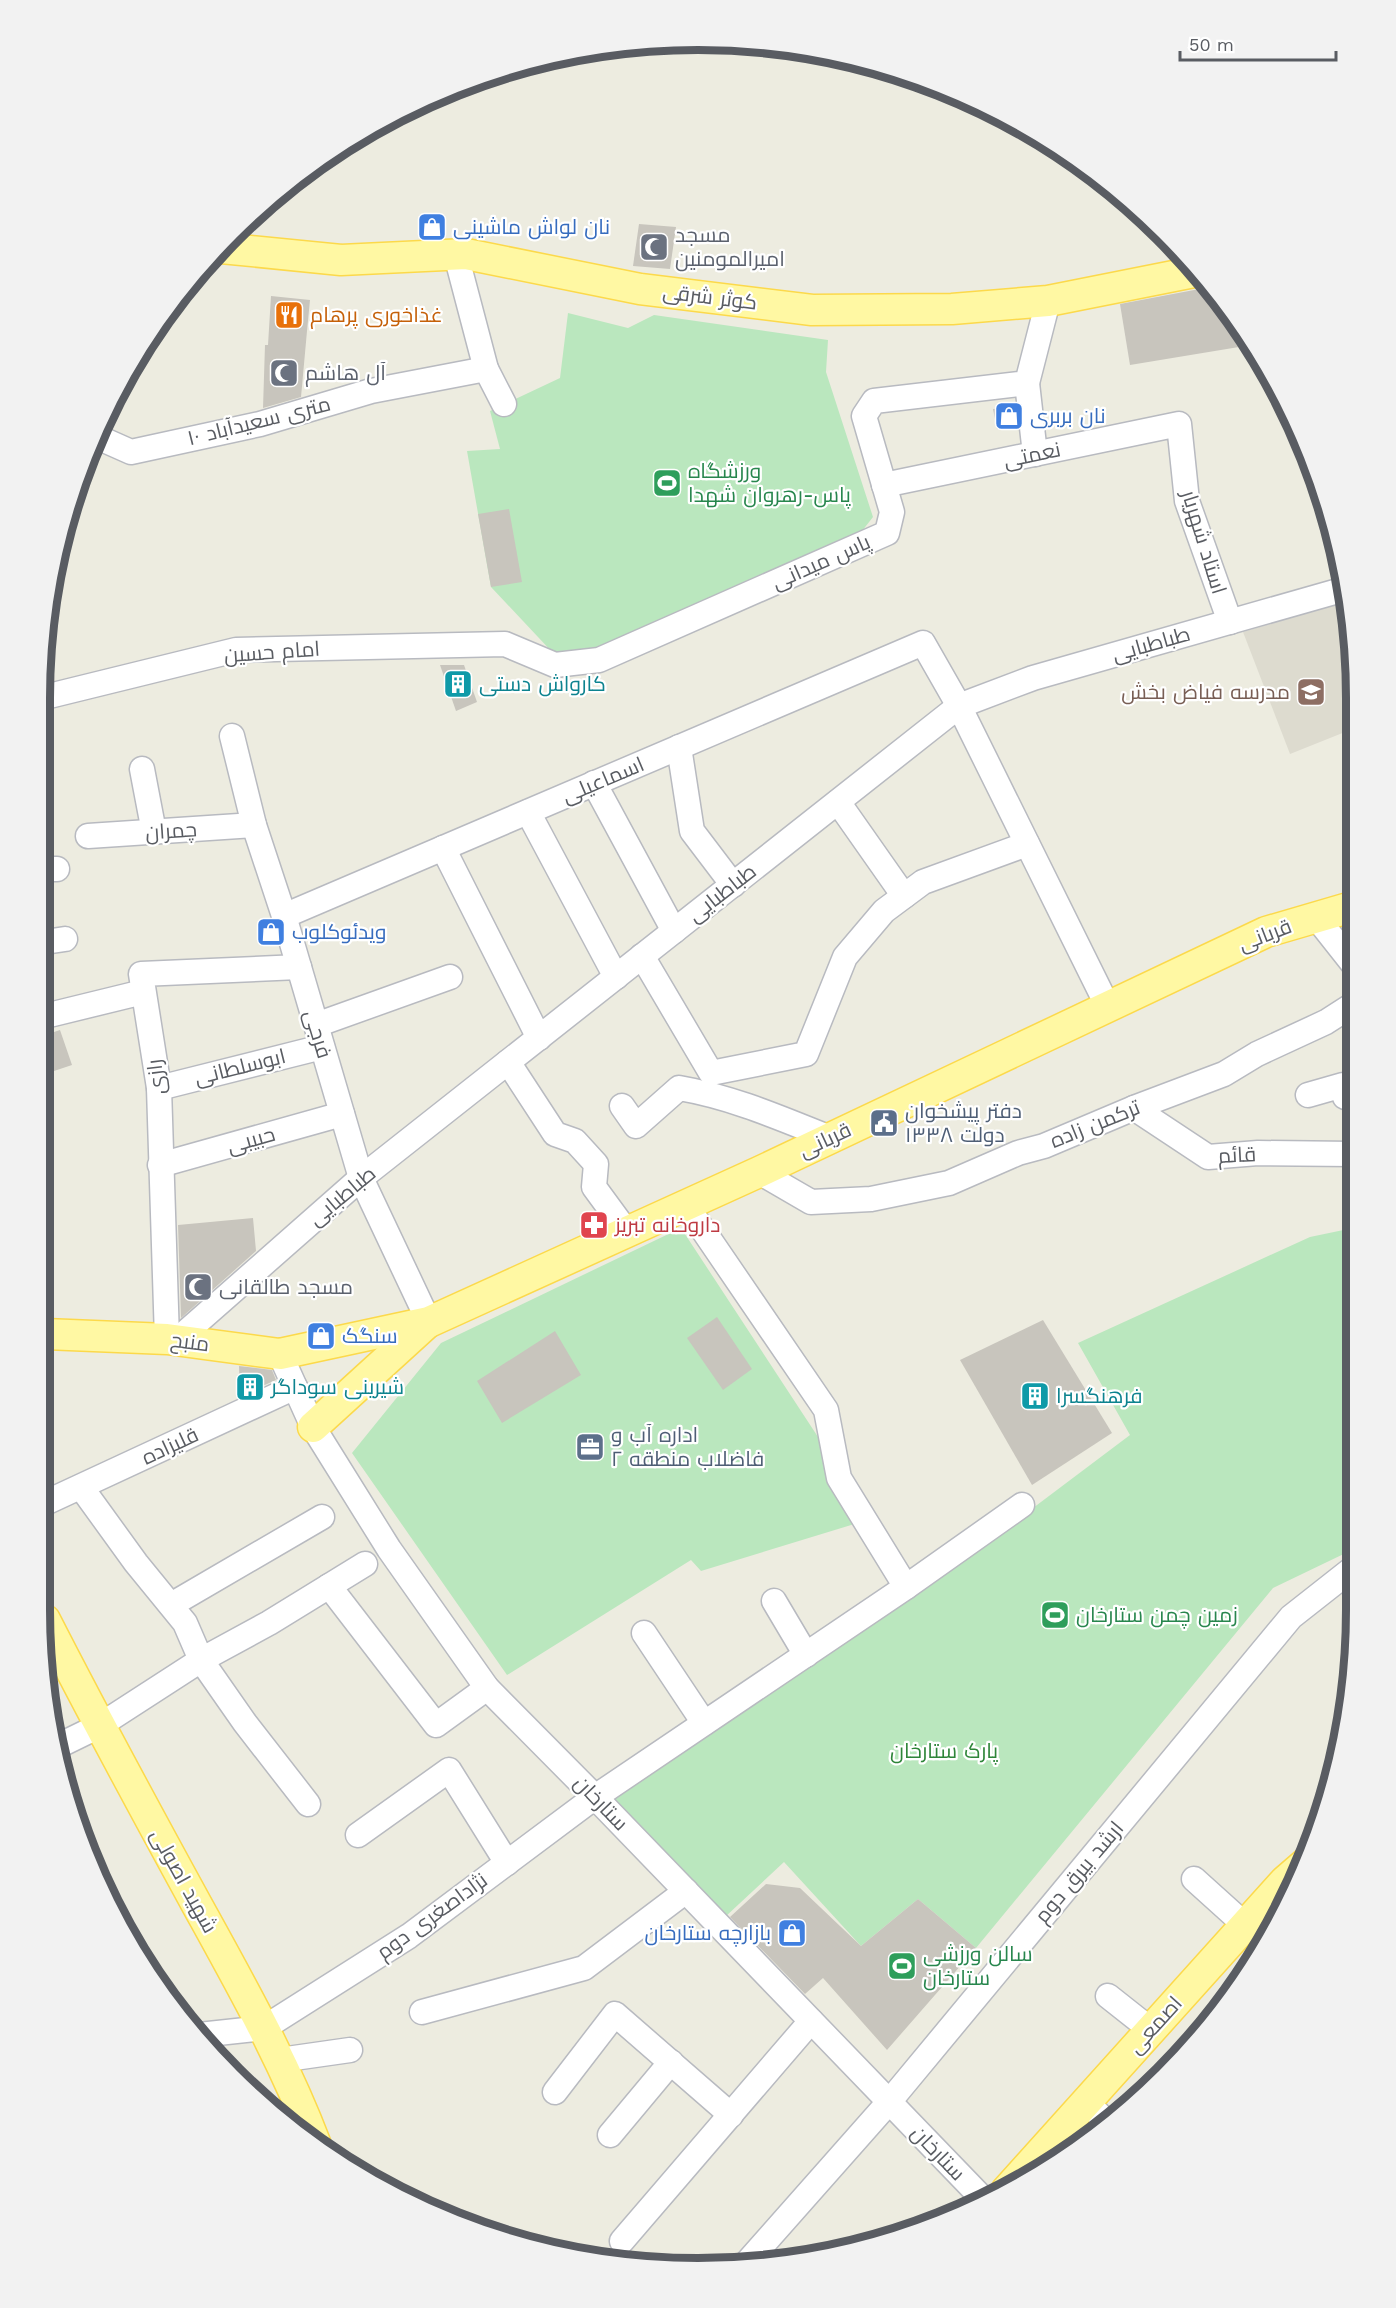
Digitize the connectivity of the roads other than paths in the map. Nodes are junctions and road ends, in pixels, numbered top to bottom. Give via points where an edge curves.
1 (230, 249) edge
2 (456, 255) junction
3 (1188, 273) edge
4 (1048, 302) junction
5 (486, 369) junction
6 (1027, 383) junction
7 (504, 404) dead end
8 (1179, 424) joint
9 (103, 440) edge
10 (1035, 454) junction
11 (884, 485) junction
12 (1337, 591) edge
13 (1230, 622) junction
14 (505, 644) joint
15 (50, 696) edge
16 (959, 706) junction
17 (232, 736) dead end
18 (679, 747) junction
19 (142, 769) dead end
20 (594, 783) junction
21 (838, 801) junction
22 (528, 812) junction
23 (254, 825) junction
24 (154, 832) junction
25 (88, 836) dead end
26 (1027, 844) junction
27 (443, 848) junction
28 (733, 885) junction
29 (904, 896) junction
30 (1346, 908) edge
31 (284, 916) junction
32 (1316, 917) junction
33 (674, 932) junction
34 (1346, 955) edge
35 (642, 956) junction
36 (299, 967) junction
37 (616, 976) junction
38 (450, 977) dead end
39 (143, 992) junction
40 (1108, 1007) junction
41 (1346, 1009) edge
42 (50, 1016) edge
43 (319, 1036) junction
44 (539, 1038) junction
45 (508, 1062) junction
46 (711, 1083) junction
47 (159, 1088) junction
48 (1308, 1095) dead end
49 (1346, 1097) edge
50 (622, 1106) dead end
51 (1134, 1108) junction
52 (342, 1114) junction
53 (830, 1138) junction
54 (1346, 1154) edge
55 (160, 1165) junction
56 (759, 1172) junction
57 (361, 1178) junction
58 (687, 1204) junction
59 (627, 1232) junction
60 (429, 1322) junction
61 (50, 1334) edge
62 (172, 1339) junction
63 (280, 1354) junction
64 (295, 1388) junction
65 (313, 1427) junction
66 (81, 1487) junction
67 (50, 1501) edge
68 (1022, 1505) dead end
69 (322, 1517) dead end
70 (365, 1564) dead end
71 (1346, 1574) edge
72 (328, 1586) junction
73 (906, 1587) junction
74 (774, 1601) dead end
75 (171, 1605) junction
76 (50, 1631) edge
77 (644, 1633) dead end
78 (806, 1655) junction
79 (201, 1659) junction
80 (487, 1688) junction
81 (704, 1723) junction
82 (99, 1726) junction
83 (64, 1743) edge
84 (595, 1797) junction
85 (308, 1804) dead end
86 (358, 1834) dead end
87 (507, 1863) junction
88 (1194, 1878) dead end
89 (1288, 1878) edge
90 (686, 1891) junction
91 (1245, 1925) junction
92 (1108, 1996) dead end
93 (422, 2012) dead end
94 (811, 2021) junction
95 (264, 2028) junction
96 (1151, 2030) junction
97 (207, 2034) edge
98 (350, 2050) dead end
99 (280, 2060) junction
100 (671, 2062) junction
101 (555, 2092) dead end
102 (1086, 2101) junction
103 (889, 2102) junction
104 (730, 2115) junction
105 (1102, 2117) edge
106 (310, 2129) edge
107 (610, 2135) dead end
108 (1024, 2171) edge
109 (979, 2195) edge
110 (622, 2241) dead end
111 (753, 2256) edge

1 - 2 main road, کوثر شرقی via 341,260
2 - 4 main road, کوثر شرقی via 640,289 812,310 952,309
2 - 5 street
3 - 4 main road, کوثر شرقی
4 - 6 street
5 - 7 street
5 - 9 street, ۱۰ متری سعیدآباد via 371,391 260,424 131,452
6 - 10 street
6 - 11 street, پاس میدانی via 874,401 864,416
8 - 10 street, نعمتی
8 - 13 street, استاد شهریار via 1187,501
10 - 11 street, نعمتی
11 - 14 street, پاس میدانی via 892,512 887,533 599,660 555,665
12 - 13 street, طباطبایی
13 - 16 street, طباطبایی via 1033,678
14 - 15 street, امام حسین via 236,650
16 - 18 street, اسماعیلی via 923,643
16 - 21 street, طباطبایی
16 - 26 street
17 - 23 street, فرجی
18 - 20 street, اسماعیلی
18 - 28 street via 692,831
19 - 24 street
20 - 22 street, اسماعیلی
20 - 33 street
21 - 28 street, طباطبایی
21 - 29 street
22 - 27 street, اسماعیلی
22 - 37 street
23 - 24 street, چمران
23 - 31 street, فرجی
24 - 25 street, چمران
26 - 29 street via 922,882
26 - 40 street
27 - 31 street, اسماعیلی
27 - 44 street
28 - 33 street, طباطبایی
29 - 46 street via 884,911 845,957 806,1054
30 - 32 main road, قربانی
31 - 36 street, فرجی
32 - 34 street
32 - 40 main road, قربانی via 1266,932
33 - 35 street, طباطبایی
35 - 37 street, طباطبایی
35 - 46 street
36 - 39 street via 141,974
36 - 43 street, فرجی
37 - 44 street, طباطبایی
38 - 43 street, ابوسلطانی
39 - 42 street
39 - 47 street, رازی
40 - 53 main road, قربانی
41 - 51 street, ترکمن زاده via 1224,1074
43 - 47 street, ابوسلطانی
43 - 52 street, فرجی
44 - 45 street, طباطبایی
45 - 57 street, طباطبایی
45 - 59 street via 555,1134 575,1141 596,1164 594,1187
46 - 50 street via 679,1088 636,1126
46 - 53 street via 754,1107
47 - 55 street, رازی
48 - 49 street via 1343,1085
51 - 54 street, قائم via 1208,1157
51 - 56 street, ترکمن زاده via 949,1183 908,1193 811,1202
52 - 55 street, حبیبی
52 - 57 street, فرجی
53 - 56 main road, قربانی
55 - 62 street, رازی
56 - 58 main road, قربانی
57 - 60 street, فرجی
57 - 62 street, طباطبایی
58 - 59 main road, قربانی
58 - 73 street via 826,1410 839,1478
59 - 60 main road, قربانی
60 - 63 main road, منبح
60 - 65 main road
61 - 62 main road, منبح
62 - 63 main road, منبح
63 - 64 street, ستارخان
64 - 65 street, ستارخان
64 - 66 street, قلیزاده
65 - 80 street, ستارخان via 389,1549
66 - 67 street, قلیزاده
66 - 75 street
68 - 73 street, نژاداصغری دوم
69 - 75 street
70 - 72 street
71 - 103 street, ارشد بیرق دوم via 1292,1617
72 - 79 street
72 - 80 street via 436,1725
73 - 78 street, نژاداصغری دوم
74 - 78 street
75 - 79 street via 185,1623
76 - 82 main road, شهید اصولی
77 - 81 street
78 - 81 street, نژاداصغری دوم
79 - 82 street
79 - 85 street
80 - 84 street, ستارخان
81 - 84 street, نژاداصغری دوم
82 - 83 street
82 - 95 main road, شهید اصولی
84 - 87 street, نژاداصغری دوم
84 - 90 street, ستارخان
86 - 87 street via 449,1770
87 - 95 street, نژاداصغری دوم via 409,1936
88 - 91 street
89 - 91 main road, اصمعی
90 - 93 street via 584,1968
90 - 94 street, ستارخان
91 - 96 main road, اصمعی
92 - 96 street
94 - 103 street, ستارخان
94 - 104 street
95 - 97 street
95 - 99 main road, شهید اصولی
96 - 102 main road, اصمعی
98 - 99 street
99 - 106 main road, شهید اصولی
100 - 101 street via 615,2014
100 - 104 street
100 - 107 street
102 - 105 street
102 - 108 main road, اصمعی
103 - 109 street, ستارخان
103 - 111 street, ارشد بیرق دوم
104 - 110 street

